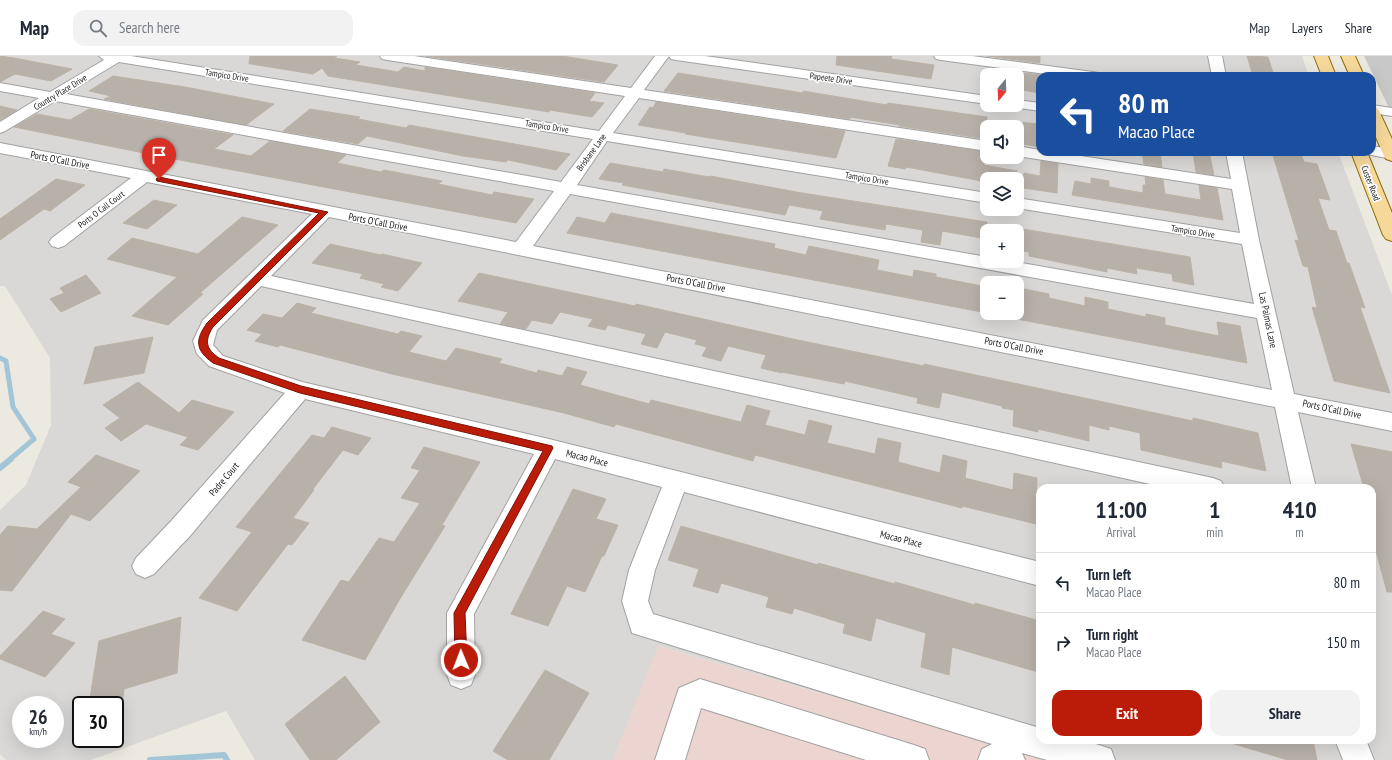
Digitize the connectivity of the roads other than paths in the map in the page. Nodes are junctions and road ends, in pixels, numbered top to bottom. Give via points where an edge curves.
1 (387, 56) edge
2 (662, 56) edge
3 (676, 56) edge
4 (941, 56) edge
5 (1215, 56) edge
6 (1321, 56) edge
7 (1348, 56) edge
8 (115, 57) edge
9 (1063, 72) edge
10 (1218, 72) edge
11 (1327, 72) edge
12 (1355, 72) edge
13 (0, 88) edge
14 (634, 93) junction
15 (52, 97) junction
16 (980, 99) edge
17 (1024, 105) edge
18 (1036, 106) edge
19 (1376, 110) edge
20 (1392, 112) edge
21 (1376, 119) edge
22 (0, 128) edge
23 (603, 135) junction
24 (980, 145) edge
25 (0, 148) edge
26 (1024, 152) edge
27 (1376, 152) edge
28 (1036, 154) edge
29 (1392, 155) edge
30 (1051, 156) edge
31 (1235, 156) edge
32 (1361, 156) edge
33 (144, 176) junction
34 (1240, 184) junction
35 (565, 188) junction
36 (980, 197) edge
37 (1024, 203) edge
38 (324, 212) junction
39 (1392, 235) edge
40 (1250, 240) junction
41 (58, 242) dead end
42 (521, 249) junction
43 (257, 279) junction
44 (1266, 314) junction
45 (300, 390) junction
46 (1285, 399) junction
47 (1392, 422) edge
48 (549, 448) junction
49 (676, 481) junction
50 (1195, 484) edge
51 (1303, 484) edge
52 (145, 566) dead end
53 (1036, 573) edge
54 (461, 675) dead end
55 (1036, 742) edge
56 (1044, 744) edge
57 (1352, 744) edge
58 (670, 760) edge
59 (914, 760) edge
60 (992, 760) edge
61 (1010, 760) edge
62 (1100, 760) edge
63 (1359, 760) edge

1 - 14 street
2 - 14 street, Brisbane Lane
3 - 16 street, Papeete Drive
4 - 9 street
5 - 10 street
6 - 11 main road
7 - 12 main road
8 - 15 street, Country Place Drive
8 - 23 street, Tampico Drive
13 - 15 street
14 - 23 street, Brisbane Lane
14 - 24 street
15 - 22 street, Country Place Drive
15 - 35 street
17 - 18 street
19 - 20 street
21 - 29 main road
23 - 35 street, Brisbane Lane
23 - 36 street, Tampico Drive
25 - 33 street, Ports O'Call Drive
26 - 28 street
27 - 29 street
30 - 34 street
31 - 34 street, Las Palmas Lane
32 - 39 main road, Custer Road
33 - 38 street, Ports O'Call Drive
33 - 41 street, Ports O Call Court
34 - 40 street, Las Palmas Lane
35 - 42 street, Brisbane Lane
35 - 44 street
37 - 40 street, Tampico Drive
38 - 42 street, Ports O'Call Drive
38 - 43 street, Macao Place
40 - 44 street, Las Palmas Lane
42 - 46 street, Ports O'Call Drive
43 - 45 street, Macao Place via 210,325 203,344 205,353 216,361
43 - 50 street
44 - 46 street, Las Palmas Lane
45 - 48 street, Macao Place
45 - 52 street, Padre Court via 182,528
46 - 47 street, Ports O'Call Drive
46 - 51 street, Las Palmas Lane
48 - 49 street, Macao Place
48 - 54 street via 460,613
49 - 53 street, Macao Place
49 - 55 street via 642,570 635,601 642,624
56 - 62 street
57 - 63 street
58 - 59 street via 689,698 700,693
60 - 61 street via 998,757

